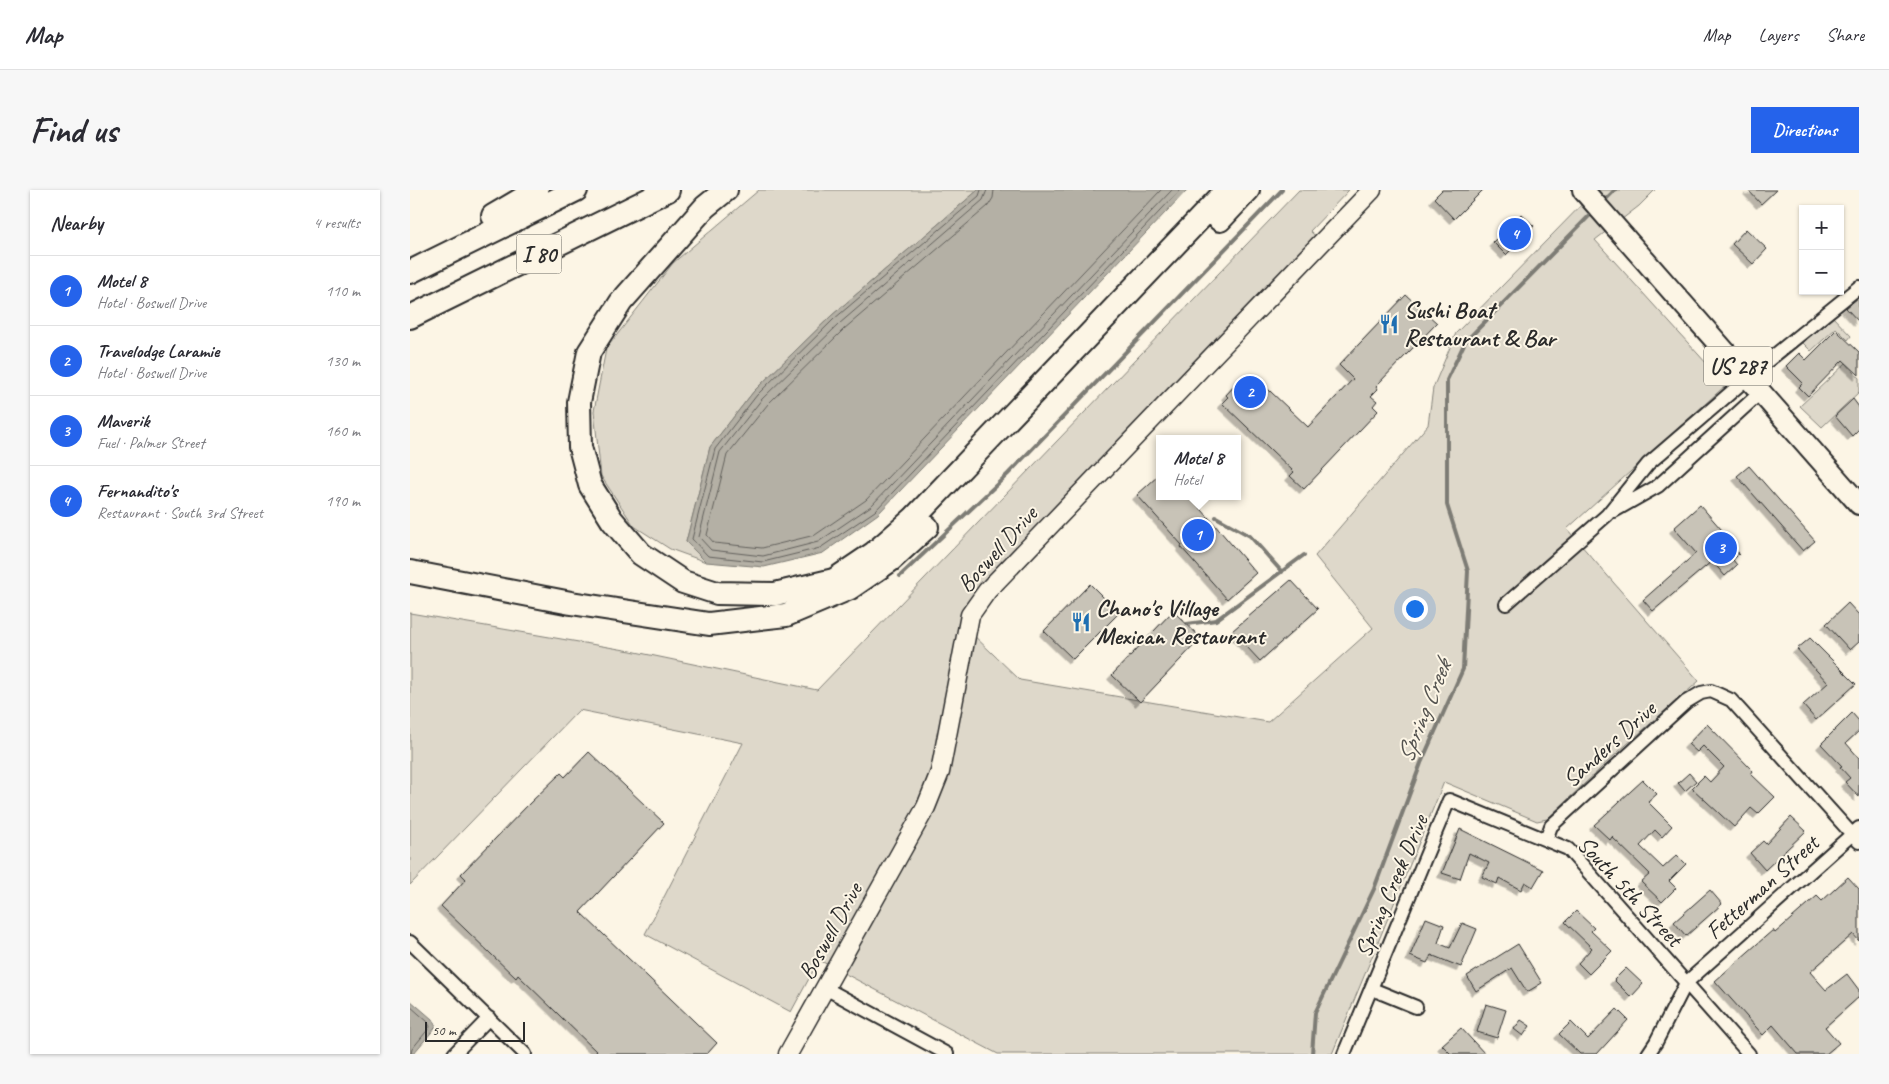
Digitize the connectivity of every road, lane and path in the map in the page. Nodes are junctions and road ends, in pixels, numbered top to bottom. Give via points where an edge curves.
1 (537, 190) edge
2 (576, 190) edge
3 (668, 190) edge
4 (726, 190) edge
5 (1227, 190) edge
6 (1248, 190) edge
7 (1372, 190) edge
8 (1583, 190) edge
9 (410, 266) edge
10 (410, 272) edge
11 (1859, 287) edge
12 (410, 317) edge
13 (1754, 385) junction
14 (1859, 504) edge
15 (1608, 515) junction
16 (410, 572) edge
17 (1506, 604) dead end
18 (1450, 800) joint
19 (1857, 835) edge
20 (1546, 840) junction
21 (410, 942) edge
22 (1686, 983) junction
23 (825, 988) junction
24 (1372, 989) junction
25 (1416, 1007) dead end
26 (489, 1018) junction
27 (454, 1054) edge
28 (525, 1054) edge
29 (788, 1054) edge
30 (947, 1054) edge
31 (1344, 1054) edge
32 (1648, 1054) edge
33 (1748, 1054) edge

1 - 9 highway
2 - 10 highway, I 80
3 - 12 highway, I 80
4 - 5 highway via 705,207 621,302 589,352 579,402 580,447 590,485 612,520 641,554 684,582 717,593 776,594 834,580 874,553 914,518
6 - 16 highway via 932,522 891,560 850,588 786,616 709,624 571,604
7 - 23 street, Boswell Drive via 987,591 970,615 940,772 926,807
8 - 13 main road, US 287
11 - 13 street
13 - 14 main road, US 287
13 - 15 street via 1648,464
13 - 15 street via 1658,486
15 - 17 street
18 - 20 street, South 5th Street
18 - 24 street, Spring Creek Drive
19 - 20 street, Sanders Drive via 1731,700 1711,691 1694,697 1629,753 1551,826
19 - 22 street, Fetterman Street
20 - 22 street, South 5th Street via 1568,849
21 - 26 street
22 - 32 street, Fetterman Street
22 - 33 street, South 5th Street
23 - 29 street, Boswell Drive
23 - 30 street
24 - 25 street, Spring Creek Drive
24 - 31 street, Spring Creek Drive
26 - 27 street
26 - 28 street

